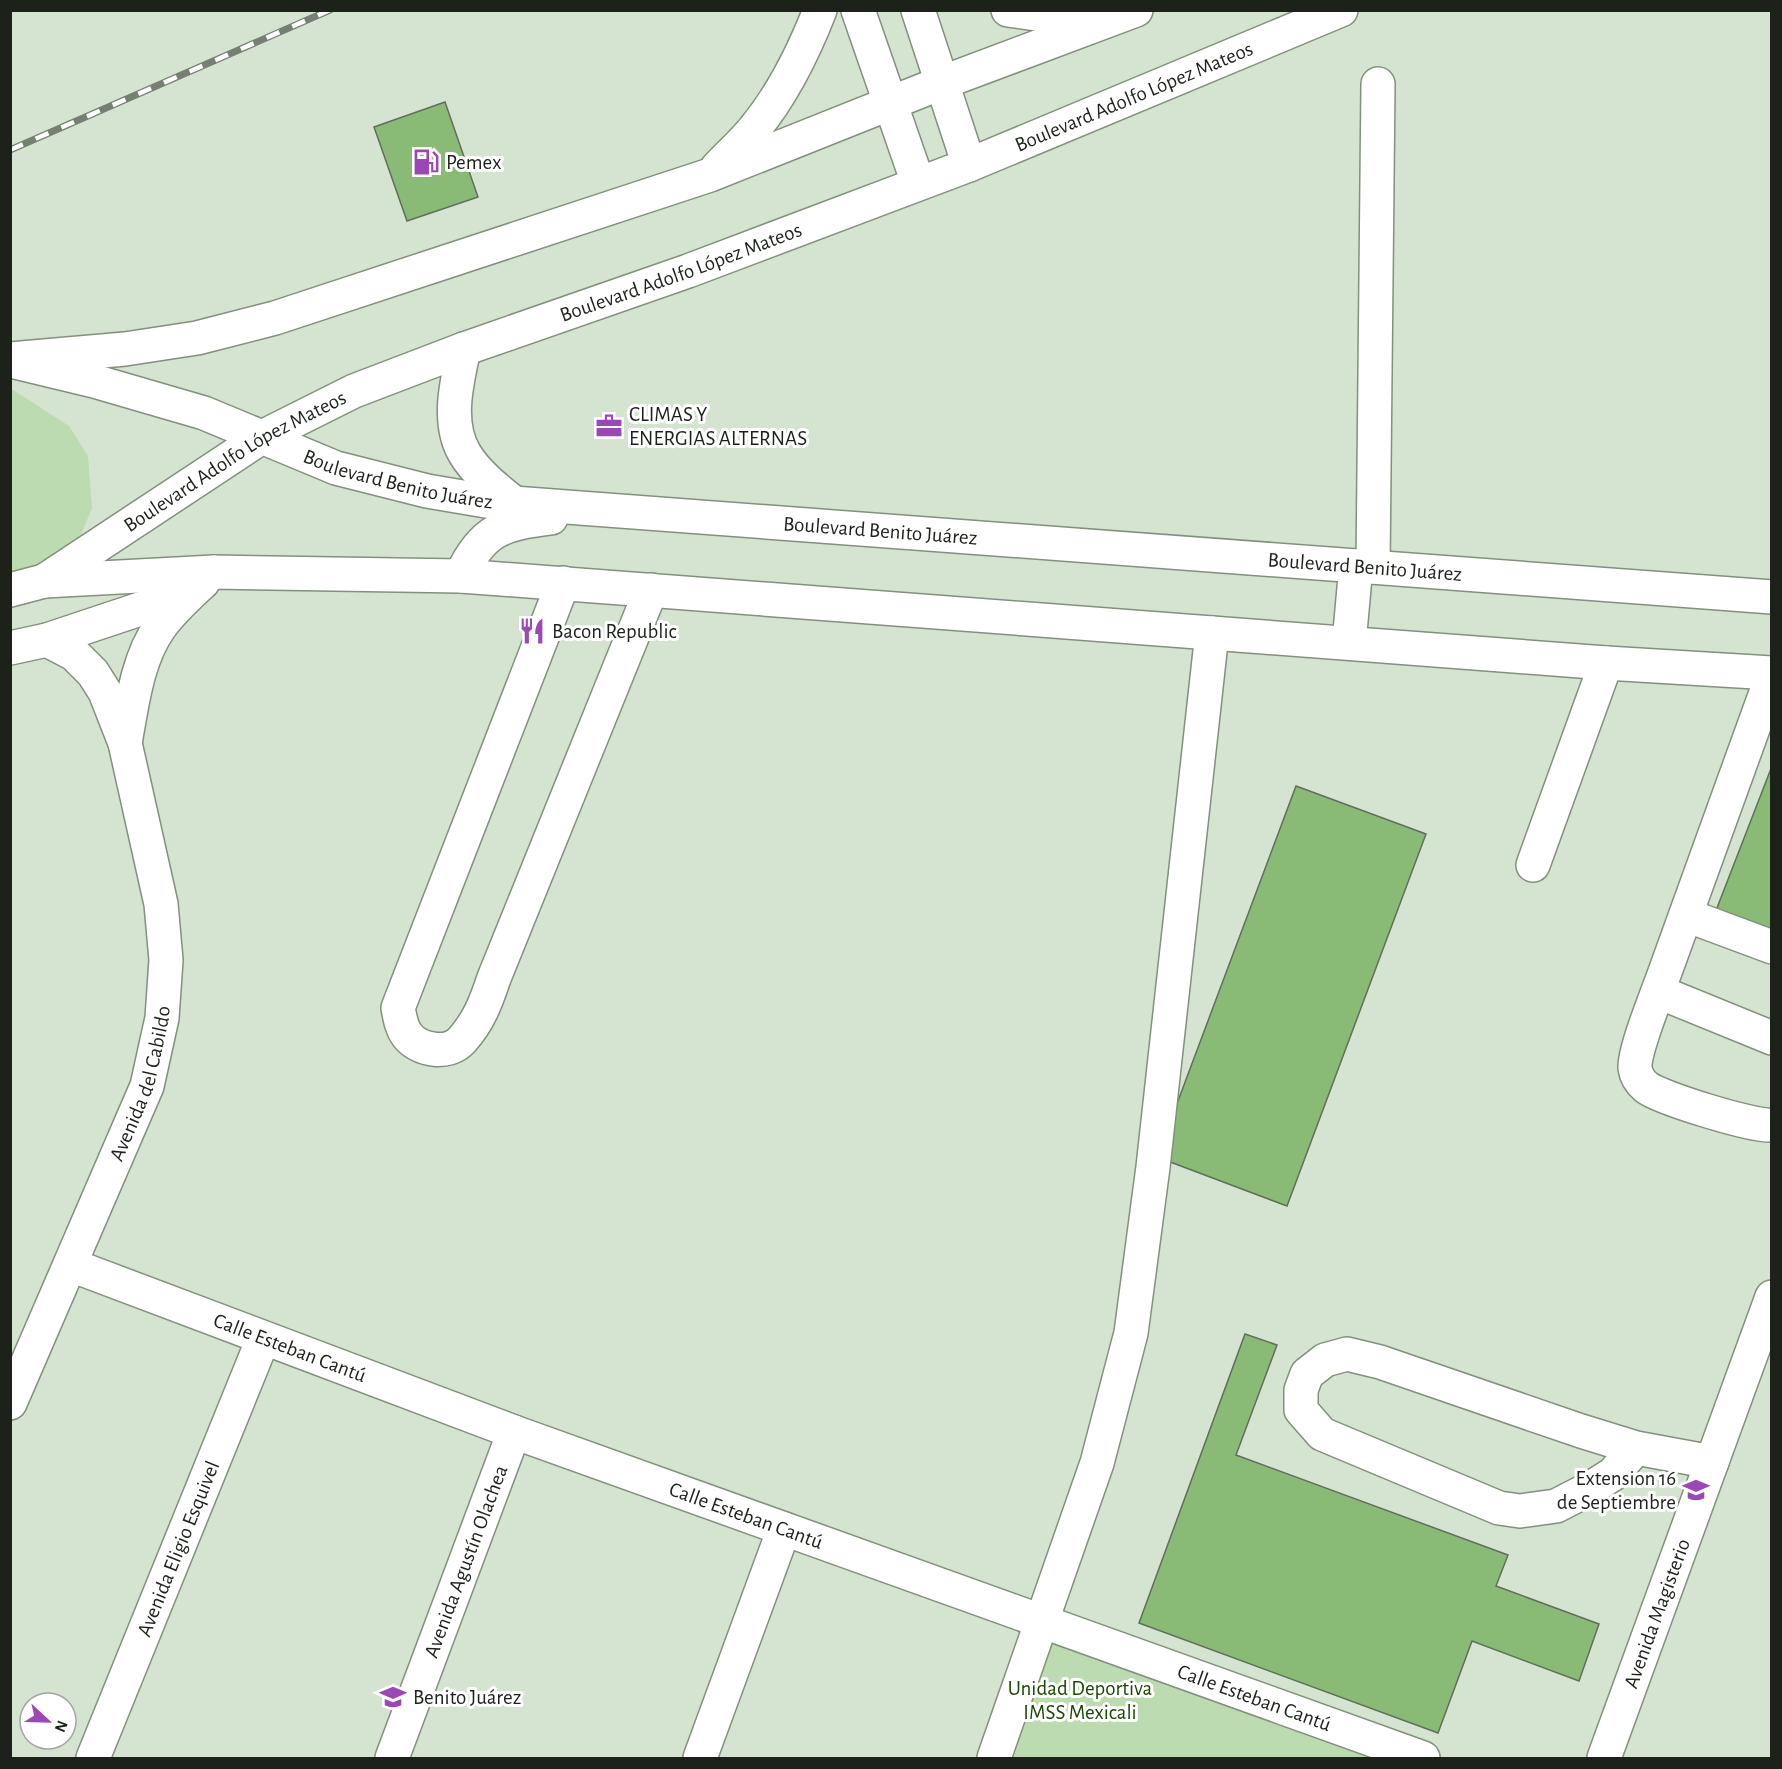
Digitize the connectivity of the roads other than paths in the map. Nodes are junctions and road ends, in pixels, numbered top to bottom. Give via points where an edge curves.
1 (820, 10) edge
2 (858, 10) edge
3 (918, 10) edge
4 (1008, 10) edge
5 (1086, 10) edge
6 (1136, 10) edge
7 (1341, 10) edge
8 (941, 83) junction
9 (1378, 84) dead end
10 (890, 103) junction
11 (969, 165) junction
12 (710, 175) junction
13 (918, 183) junction
14 (464, 349) junction
15 (10, 360) edge
16 (262, 437) junction
17 (514, 503) junction
18 (600, 511) junction
19 (1365, 567) junction
20 (214, 572) junction
21 (461, 576) junction
22 (44, 581) junction
23 (563, 583) junction
24 (10, 590) edge
25 (651, 590) junction
26 (1772, 597) edge
27 (1212, 633) junction
28 (47, 640) junction
29 (1349, 644) junction
30 (10, 648) edge
31 (1606, 663) junction
32 (1772, 674) edge
33 (125, 743) junction
34 (1533, 865) dead end
35 (1686, 915) junction
36 (1772, 947) edge
37 (1659, 992) junction
38 (1772, 1038) edge
39 (1772, 1125) edge
40 (71, 1265) junction
41 (1769, 1308) edge
42 (263, 1338) junction
43 (10, 1403) edge
44 (514, 1432) junction
45 (1636, 1448) junction
46 (1712, 1462) junction
47 (784, 1529) junction
48 (1043, 1622) junction
49 (93, 1758) edge
50 (392, 1758) edge
51 (700, 1758) edge
52 (994, 1758) edge
53 (1423, 1758) edge
54 (1604, 1758) edge

1 - 12 main road via 808,42 784,85 756,127
2 - 10 main road
3 - 8 main road
4 - 5 main road via 1043,15
6 - 8 main road
7 - 11 main road, Boulevard Adolfo López Mateos
8 - 10 main road
8 - 11 main road
9 - 19 main road
10 - 12 main road
10 - 13 main road
11 - 13 main road, Boulevard Adolfo López Mateos
12 - 15 main road via 275,318 187,340
13 - 14 main road, Boulevard Adolfo López Mateos via 688,272
14 - 16 main road, Boulevard Adolfo López Mateos via 354,391
14 - 17 main road via 454,392 457,429 464,453 484,478
15 - 16 main road, Boulevard Benito Juárez via 194,410
16 - 17 main road, Boulevard Benito Juárez via 336,468 427,492
16 - 22 main road, Boulevard Adolfo López Mateos
17 - 18 main road, Boulevard Benito Juárez
18 - 19 main road, Boulevard Benito Juárez
18 - 21 main road via 497,530 476,547
19 - 26 main road, Boulevard Benito Juárez
19 - 29 main road
20 - 21 main road
20 - 22 main road
20 - 28 main road via 152,605
20 - 33 main road, Avenida del Cabildo via 159,628 135,690
21 - 23 main road
22 - 24 main road
23 - 25 main road
23 - 25 main road via 398,1008 406,1034 427,1048 441,1050 460,1043 481,1014
25 - 27 main road
27 - 29 main road
27 - 48 main road via 1131,1333 1098,1463
28 - 30 main road
28 - 33 main road, Avenida del Cabildo via 74,654 93,673 105,692
29 - 31 main road
31 - 32 main road
31 - 34 main road
32 - 35 main road
33 - 40 main road, Avenida del Cabildo via 161,904 166,960 162,1018 147,1086
35 - 36 main road
35 - 37 main road
37 - 38 main road
37 - 39 main road via 1636,1056 1638,1078 1657,1093 1733,1118
40 - 42 main road, Calle Esteban Cantú
40 - 43 main road, Avenida del Cabildo
41 - 46 main road, Avenida Magisterio
42 - 44 main road, Calle Esteban Cantú
42 - 49 main road, Avenida Eligio Esquivel
44 - 47 main road, Calle Esteban Cantú
44 - 50 main road, Avenida Agustín Olachea
45 - 45 main road via 1347,1354 1324,1360 1307,1374 1301,1390 1301,1410 1322,1434 1499,1508 1520,1511 1556,1506 1613,1474
45 - 46 main road
46 - 54 main road, Avenida Magisterio
47 - 48 main road, Calle Esteban Cantú
47 - 51 main road
48 - 52 main road
48 - 53 main road, Calle Esteban Cantú

